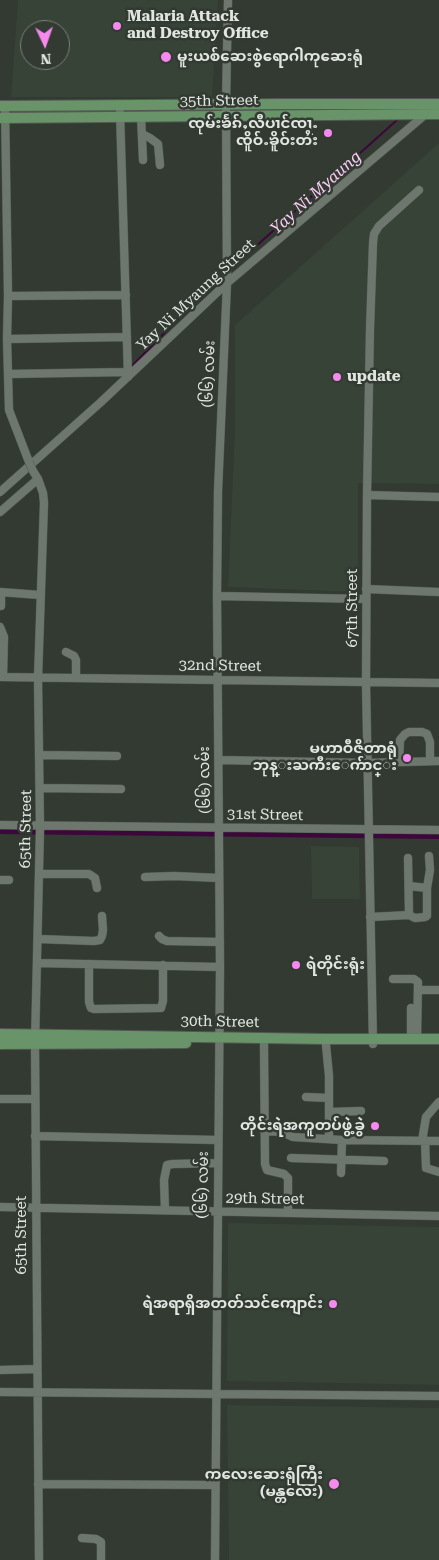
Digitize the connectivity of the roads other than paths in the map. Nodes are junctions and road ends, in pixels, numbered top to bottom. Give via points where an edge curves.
1 (228, 0) edge
2 (226, 104) junction
3 (331, 104) junction
4 (120, 105) junction
5 (2, 106) edge
6 (439, 106) edge
7 (425, 114) junction
8 (439, 114) edge
9 (331, 115) junction
10 (120, 116) junction
11 (141, 116) junction
12 (226, 116) junction
13 (3, 117) edge
14 (142, 134) junction
15 (143, 160) dead end
16 (160, 165) dead end
17 (419, 190) dead end
18 (227, 283) junction
19 (8, 296) junction
20 (126, 296) junction
21 (126, 337) junction
22 (7, 339) junction
23 (8, 374) junction
24 (128, 374) junction
25 (0, 410) edge
26 (9, 410) junction
27 (38, 479) junction
28 (0, 492) edge
29 (367, 494) junction
30 (439, 497) edge
31 (0, 512) edge
32 (366, 589) junction
33 (0, 592) edge
34 (439, 592) edge
35 (40, 595) junction
36 (216, 596) junction
37 (366, 599) junction
38 (1, 606) edge
39 (0, 627) edge
40 (66, 652) dead end
41 (2, 677) edge
42 (38, 678) junction
43 (76, 678) junction
44 (217, 680) junction
45 (366, 683) junction
46 (439, 683) edge
47 (40, 756) junction
48 (117, 756) dead end
49 (219, 760) junction
50 (430, 761) junction
51 (439, 761) edge
52 (400, 762) junction
53 (367, 763) junction
54 (40, 788) junction
55 (122, 789) dead end
56 (0, 825) edge
57 (40, 829) junction
58 (439, 830) edge
59 (369, 831) junction
60 (219, 835) junction
61 (429, 856) dead end
62 (408, 858) dead end
63 (39, 874) junction
64 (145, 877) dead end
65 (219, 878) junction
66 (0, 880) edge
67 (9, 880) dead end
68 (409, 886) junction
69 (97, 888) dead end
70 (427, 888) junction
71 (409, 915) junction
72 (102, 916) dead end
73 (370, 917) junction
74 (159, 936) dead end
75 (38, 938) junction
76 (220, 942) junction
77 (38, 963) junction
78 (90, 964) junction
79 (163, 965) junction
80 (220, 967) junction
81 (393, 979) dead end
82 (418, 990) junction
83 (439, 990) edge
84 (411, 1008) dead end
85 (36, 1033) junction
86 (0, 1034) edge
87 (123, 1039) junction
88 (414, 1039) junction
89 (439, 1039) edge
90 (219, 1040) junction
91 (373, 1042) junction
92 (0, 1044) edge
93 (35, 1044) junction
94 (264, 1044) junction
95 (439, 1044) edge
96 (326, 1045) junction
97 (306, 1097) dead end
98 (329, 1098) junction
99 (0, 1099) edge
100 (36, 1099) junction
101 (439, 1102) edge
102 (361, 1111) dead end
103 (329, 1112) junction
104 (264, 1131) junction
105 (35, 1136) junction
106 (329, 1139) junction
107 (218, 1140) junction
108 (342, 1140) junction
109 (424, 1141) junction
110 (439, 1141) edge
111 (291, 1158) dead end
112 (342, 1160) junction
113 (384, 1161) dead end
114 (217, 1162) junction
115 (439, 1172) edge
116 (341, 1173) dead end
117 (0, 1207) edge
118 (36, 1208) junction
119 (165, 1210) junction
120 (217, 1211) junction
121 (288, 1213) junction
122 (439, 1216) edge
123 (37, 1369) junction
124 (0, 1370) edge
125 (0, 1392) edge
126 (37, 1393) junction
127 (216, 1394) junction
128 (439, 1396) edge
129 (38, 1484) junction
130 (215, 1484) junction
131 (82, 1538) dead end
132 (39, 1560) edge
133 (101, 1560) edge
134 (215, 1560) edge

1 - 2 street, (၆၆) လမ်း
2 - 3 main road, 35th Street
2 - 4 main road, 35th Street
2 - 12 street, (၆၆) လမ်း
3 - 6 main road, 35th Street
3 - 9 main road
4 - 5 main road, 35th Street
4 - 10 street
5 - 13 street, 65th Street
6 - 7 street, Yay Ni Myaung Street
7 - 8 main road, 35th Street
7 - 9 main road, 35th Street
7 - 18 street, Yay Ni Myaung Street
9 - 12 main road, 35th Street
10 - 11 main road, 35th Street
10 - 13 main road, 35th Street
10 - 20 street
11 - 12 main road, 35th Street
11 - 14 street
12 - 18 street, (၆၆) လမ်း
13 - 19 street, 65th Street
14 - 15 street
14 - 16 street via 158,144
17 - 29 street, 67th Street via 374,234
18 - 24 street, Yay Ni Myaung Street
18 - 36 street, (၆၆) လမ်း
19 - 20 street
19 - 22 street, 65th Street
20 - 21 street
21 - 22 street
21 - 24 street
22 - 23 street, 65th Street
23 - 24 street
23 - 26 street, 65th Street
24 - 28 street, Yay Ni Myaung Street
25 - 26 street
26 - 27 street, 65th Street, bridge via 28,462
27 - 31 street
27 - 35 street, 65th Street via 44,504
29 - 30 street
29 - 32 street, 67th Street
32 - 34 street
32 - 37 street, 67th Street
33 - 35 street
33 - 38 street
35 - 42 street, 65th Street
36 - 37 street
36 - 44 street, (၆၆) လမ်း
37 - 45 street, 67th Street
39 - 41 street via 4,637
40 - 43 street via 76,660
41 - 42 street, 32nd Street
42 - 43 street, 32nd Street
42 - 47 street, 65th Street
43 - 44 street, 32nd Street
44 - 45 street, 32nd Street
44 - 49 street, (၆၆) လမ်း
45 - 46 street, 32nd Street
45 - 53 street, 67th Street
47 - 48 street
47 - 54 street, 65th Street
49 - 53 street
49 - 60 street, (၆၆) လမ်း
50 - 51 street
50 - 52 street
50 - 52 street via 427,734 410,732 400,740
52 - 53 street
53 - 59 street, 67th Street
54 - 55 street
54 - 57 street, 65th Street
56 - 57 street, 31st Street
57 - 60 street, 31st Street
57 - 63 street, 65th Street
58 - 59 street, 31st Street
59 - 60 street, 31st Street
59 - 73 street, 67th Street
60 - 65 street, (၆၆) လမ်း
61 - 70 street
62 - 68 street
63 - 69 street via 89,874 95,878
63 - 75 street, 65th Street
64 - 65 street
65 - 76 street, (၆၆) လမ်း
66 - 67 street
68 - 70 street
68 - 71 street
70 - 71 street via 426,916 415,918
71 - 73 street
72 - 75 street via 100,940
73 - 91 street, 67th Street
74 - 76 street via 167,941
75 - 77 street, 65th Street
76 - 80 street, (၆၆) လမ်း
77 - 78 street
77 - 85 street, 65th Street
78 - 79 street
78 - 79 street via 89,1002 94,1009 161,1008
79 - 80 street
80 - 90 street, (၆၆) လမ်း
81 - 82 street via 416,980
82 - 83 street
82 - 88 street
84 - 88 street
85 - 86 main road, 30th Street
85 - 87 main road, 30th Street
85 - 93 street, 65th Street
87 - 90 main road, 30th Street
87 - 93 main road, 30th Street
88 - 89 main road, 30th Street
88 - 91 main road, 30th Street
90 - 91 main road, 30th Street
90 - 94 main road, 30th Street
90 - 107 street, (၆၆) လမ်း
91 - 95 main road, 30th Street
91 - 96 main road, 30th Street
92 - 93 main road, 30th Street
93 - 100 street, 65th Street
94 - 96 main road, 30th Street
94 - 104 street
96 - 98 street
97 - 98 street
98 - 103 street
99 - 100 street
100 - 105 street, 65th Street
101 - 109 street via 426,1117
102 - 103 street
103 - 106 street
104 - 106 street
104 - 121 street via 267,1170 288,1178
105 - 107 street
105 - 118 street, 65th Street
106 - 108 street
107 - 114 street, (၆၆) လမ်း
108 - 109 street
108 - 112 street
109 - 110 street
109 - 115 street via 426,1168
111 - 112 street
112 - 113 street
112 - 116 street
114 - 119 street via 167,1165
114 - 120 street, (၆၆) လမ်း
117 - 118 street, 29th Street
118 - 119 street, 29th Street
118 - 123 street, 65th Street
119 - 120 street, 29th Street
120 - 121 street, 29th Street
120 - 127 street, (၆၆) လမ်း
121 - 122 street, 29th Street
123 - 124 street
123 - 126 street, 65th Street
125 - 126 street
126 - 127 street
126 - 129 street, 65th Street
127 - 128 street
127 - 130 street, (၆၆) လမ်း
129 - 130 street
129 - 132 street, 65th Street
130 - 134 street, (၆၆) လမ်း
131 - 133 street via 100,1542

